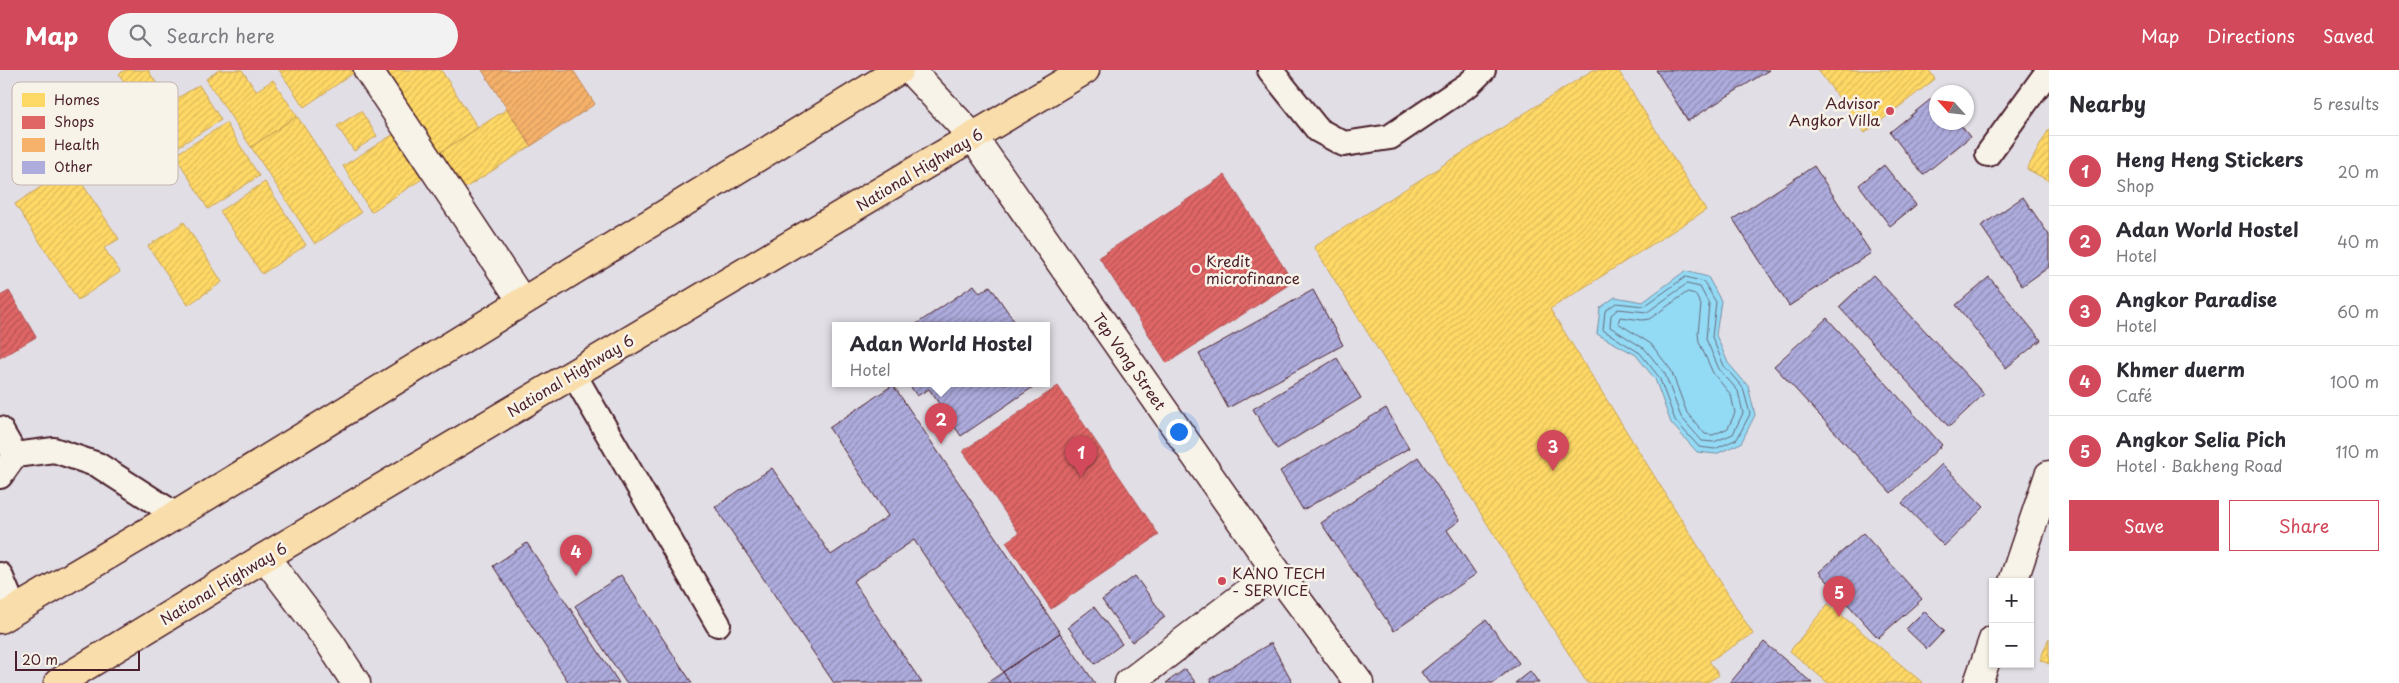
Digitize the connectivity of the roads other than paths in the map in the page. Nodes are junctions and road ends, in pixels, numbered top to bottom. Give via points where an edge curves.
1 (368, 70) edge
2 (899, 70) edge
3 (910, 70) edge
4 (1085, 70) edge
5 (1270, 70) edge
6 (1483, 70) edge
7 (2049, 70) edge
8 (973, 137) junction
9 (1988, 154) dead end
10 (522, 300) junction
11 (573, 373) junction
12 (0, 429) edge
13 (15, 455) junction
14 (2049, 475) edge
15 (0, 476) edge
16 (176, 516) junction
17 (266, 557) junction
18 (1276, 571) junction
19 (0, 574) edge
20 (2013, 578) edge
21 (8, 615) edge
22 (718, 624) dead end
23 (1989, 651) edge
24 (58, 683) edge
25 (356, 683) edge
26 (1129, 683) edge
27 (1360, 683) edge
28 (1978, 683) edge

1 - 10 street
2 - 10 main road
3 - 8 street, Tep Vong Street
4 - 8 main road, National Highway 6
5 - 6 lane via 1318,130 1344,144 1390,137 1469,84
7 - 9 lane
8 - 11 main road, National Highway 6
8 - 18 street, Tep Vong Street
10 - 16 main road
11 - 17 main road, National Highway 6
11 - 22 lane
12 - 13 lane
13 - 15 lane
13 - 16 lane via 54,450 98,465
14 - 20 street
16 - 21 main road
17 - 24 main road, National Highway 6
17 - 25 street
18 - 26 street
18 - 27 street, Tep Vong Street
19 - 21 lane
23 - 28 street

